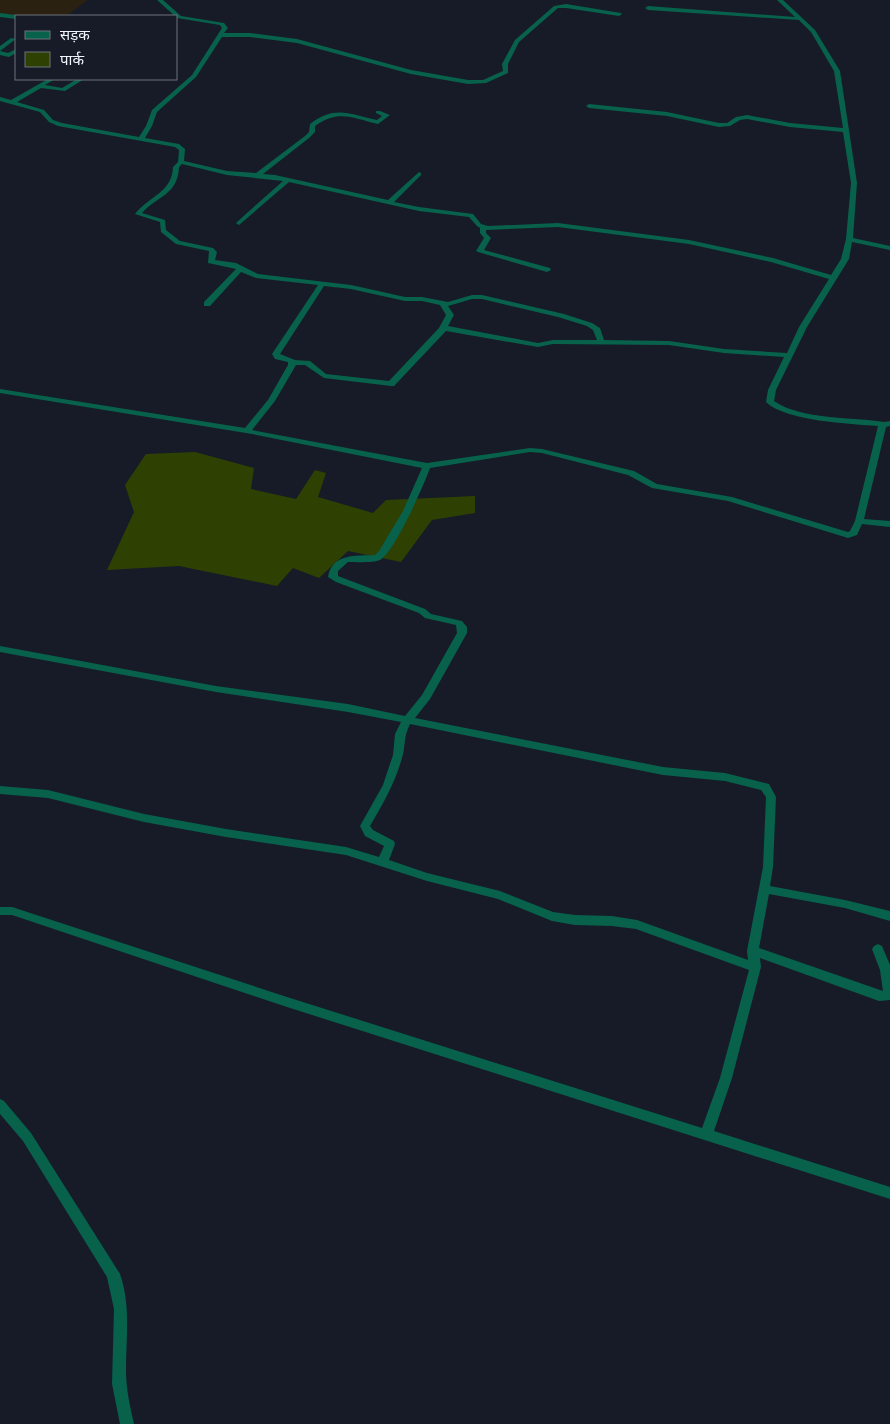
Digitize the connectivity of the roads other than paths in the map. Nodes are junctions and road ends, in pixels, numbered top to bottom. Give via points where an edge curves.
1 (160, 0) edge
2 (566, 0) edge
3 (780, 0) edge
4 (561, 5) junction
5 (648, 8) dead end
6 (619, 14) dead end
7 (177, 15) edge
8 (0, 16) edge
9 (178, 16) edge
10 (15, 17) edge
11 (802, 19) junction
12 (221, 35) junction
13 (12, 39) dead end
14 (0, 49) edge
15 (15, 52) edge
16 (0, 53) edge
17 (50, 80) edge
18 (79, 80) edge
19 (39, 86) junction
20 (0, 99) edge
21 (12, 102) junction
22 (589, 106) dead end
23 (378, 112) dead end
24 (844, 130) junction
25 (141, 139) junction
26 (181, 162) junction
27 (419, 174) dead end
28 (258, 175) junction
29 (288, 180) junction
30 (389, 203) junction
31 (239, 223) dead end
32 (483, 227) junction
33 (849, 240) junction
34 (890, 248) edge
35 (240, 269) junction
36 (547, 270) dead end
37 (834, 278) junction
38 (322, 284) junction
39 (207, 304) dead end
40 (443, 304) junction
41 (443, 328) junction
42 (601, 342) junction
43 (789, 355) junction
44 (293, 362) junction
45 (0, 390) edge
46 (887, 423) edge
47 (247, 432) junction
48 (427, 466) junction
49 (859, 521) junction
50 (890, 524) edge
51 (0, 649) edge
52 (408, 719) junction
53 (0, 790) edge
54 (382, 863) junction
55 (763, 889) junction
56 (0, 911) edge
57 (890, 916) edge
58 (878, 949) dead end
59 (753, 951) junction
60 (755, 966) junction
61 (0, 1105) edge
62 (706, 1136) junction
63 (890, 1193) edge
64 (127, 1424) edge

1 - 7 street
2 - 4 street
3 - 11 street
4 - 6 street
4 - 12 street via 517,41 505,64 506,72 481,83 411,72 297,41
5 - 11 street
8 - 10 street
9 - 12 street via 224,25
11 - 24 street via 837,71
12 - 25 street via 194,76 154,111
13 - 14 street
15 - 16 street
17 - 19 street
18 - 19 street via 61,90
19 - 21 street
20 - 21 street
21 - 25 street via 36,109 51,121 68,127
22 - 24 street via 667,114 719,125 728,125 744,117
23 - 28 street via 387,115 378,122 328,113 312,125 312,132 307,137
24 - 33 street via 854,182
25 - 26 street via 182,148
26 - 28 street via 227,173
26 - 35 street via 176,167 177,176 172,185 138,214 163,222 162,231 178,243 211,249 214,252 211,261
27 - 30 street
28 - 29 street
29 - 30 street
29 - 31 street
30 - 32 street via 470,215
32 - 36 street via 488,238 480,251
32 - 37 street via 558,225 688,242 773,260
33 - 34 street
33 - 37 street via 845,259
35 - 38 street via 263,277
35 - 39 street
37 - 43 street
38 - 40 street
38 - 44 street via 276,354
40 - 41 street via 450,315
40 - 42 street via 482,297 570,317 596,327
41 - 42 street via 538,345
41 - 44 street via 391,384 324,376 307,363
42 - 43 street via 670,343 724,351
43 - 46 street via 770,395 773,406 828,418
44 - 47 street via 271,401
45 - 47 street
46 - 49 street via 870,469
47 - 48 street
48 - 49 street via 537,450 631,472 655,486 729,500 845,534 854,533
48 - 52 street via 405,518 382,553 376,558 346,559 334,570 334,577 339,580 462,627 462,633 426,697
49 - 50 street
51 - 52 street via 216,689
52 - 54 street via 400,734 398,756 388,785 366,826 369,833 390,844
52 - 55 street via 663,771 725,777 761,785 771,797 768,867
53 - 54 street via 48,794 144,818 346,851
54 - 60 street via 500,895 566,919 612,920 637,926
55 - 57 street
55 - 59 street
56 - 62 street via 12,911
58 - 59 street via 886,970 889,992 886,996
59 - 60 street
60 - 62 street via 726,1078
61 - 64 street via 27,1137 108,1265 119,1288 122,1318 119,1388
62 - 63 street

